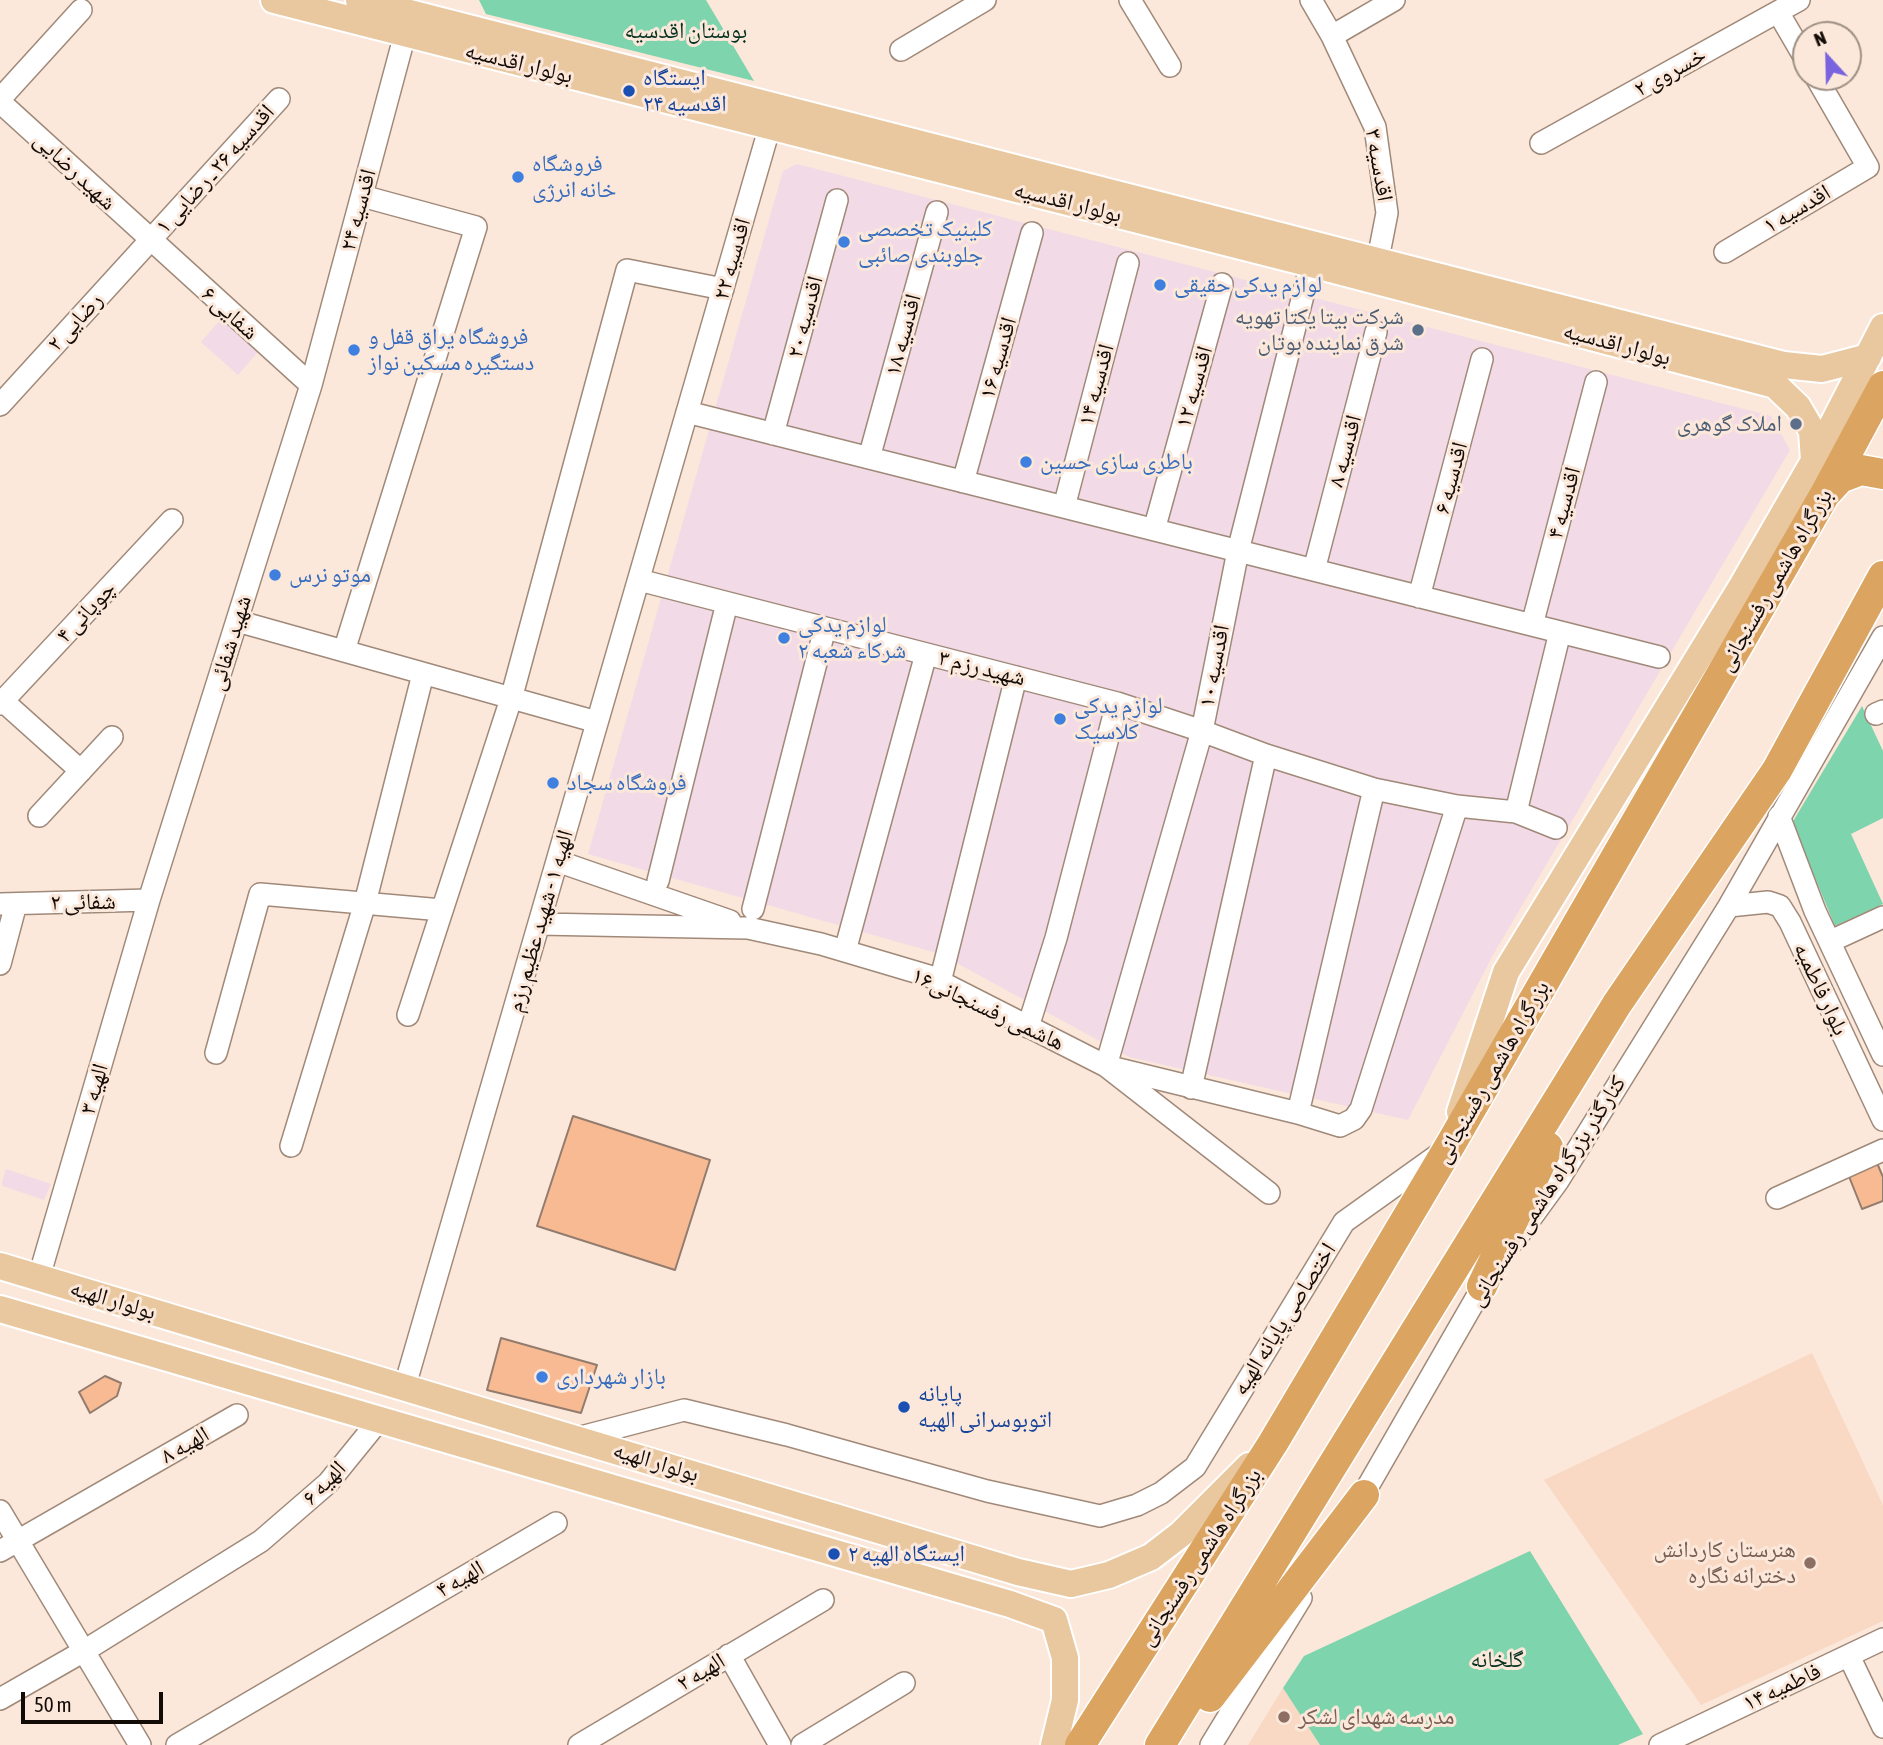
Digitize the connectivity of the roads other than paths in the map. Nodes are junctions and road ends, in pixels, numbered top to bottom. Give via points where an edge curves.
1 (274, 0) edge
2 (359, 0) edge
3 (985, 0) edge
4 (1130, 0) edge
5 (1311, 0) edge
6 (1394, 0) edge
7 (1799, 0) edge
8 (81, 10) dead end
9 (1778, 12) junction
10 (416, 16) edge
11 (1332, 36) junction
12 (1792, 36) edge
13 (901, 50) dead end
14 (1170, 66) dead end
15 (1824, 91) edge
16 (279, 99) dead end
17 (0, 100) edge
18 (773, 116) junction
19 (1541, 143) dead end
20 (362, 195) junction
21 (838, 200) dead end
22 (937, 212) dead end
23 (1032, 233) dead end
24 (150, 240) junction
25 (1725, 252) dead end
26 (1378, 260) junction
27 (1128, 262) dead end
28 (1311, 264) junction
29 (1222, 285) dead end
30 (723, 289) junction
31 (1883, 327) edge
32 (1376, 332) dead end
33 (1868, 357) junction
34 (1482, 359) dead end
35 (1596, 382) dead end
36 (311, 385) junction
37 (1883, 386) edge
38 (0, 405) edge
39 (687, 412) junction
40 (773, 434) junction
41 (869, 458) junction
42 (1814, 461) junction
43 (1883, 474) edge
44 (963, 482) junction
45 (1825, 494) junction
46 (1064, 507) junction
47 (172, 520) dead end
48 (1154, 530) junction
49 (1238, 551) junction
50 (1314, 570) junction
51 (1883, 576) edge
52 (639, 580) junction
53 (1419, 597) junction
54 (727, 603) junction
55 (237, 621) junction
56 (1532, 625) junction
57 (825, 628) junction
58 (1560, 632) junction
59 (1883, 637) edge
60 (344, 651) junction
61 (926, 654) junction
62 (1659, 657) dead end
63 (423, 674) junction
64 (1016, 677) junction
65 (511, 699) junction
66 (2, 703) edge
67 (1117, 703) junction
68 (597, 722) junction
69 (1202, 731) junction
70 (112, 737) dead end
71 (1266, 755) junction
72 (81, 771) junction
73 (1374, 789) junction
74 (1457, 806) junction
75 (1516, 812) junction
76 (39, 816) dead end
77 (1779, 816) junction
78 (1556, 828) dead end
79 (557, 860) junction
80 (658, 881) dead end
81 (149, 900) junction
82 (365, 903) junction
83 (8, 904) edge
84 (1729, 906) junction
85 (442, 910) junction
86 (1815, 911) junction
87 (1883, 917) edge
88 (751, 918) junction
89 (1790, 922) junction
90 (539, 924) junction
91 (1831, 941) junction
92 (845, 951) junction
93 (0, 964) edge
94 (940, 982) junction
95 (1618, 1004) junction
96 (408, 1015) dead end
97 (1028, 1027) junction
98 (216, 1053) dead end
99 (1883, 1055) edge
100 (1106, 1066) junction
101 (1191, 1088) junction
102 (1297, 1113) junction
103 (1883, 1120) edge
104 (291, 1146) dead end
105 (1449, 1147) junction
106 (1883, 1150) edge
107 (1269, 1192) dead end
108 (1777, 1198) dead end
109 (0, 1266) edge
110 (39, 1278) junction
111 (1482, 1286) junction
112 (0, 1309) edge
113 (404, 1389) junction
114 (237, 1415) dead end
115 (380, 1419) junction
116 (578, 1438) junction
117 (1273, 1443) junction
118 (1364, 1495) junction
119 (0, 1511) edge
120 (556, 1523) dead end
121 (9, 1546) edge
122 (1071, 1584) junction
123 (823, 1600) dead end
124 (1054, 1620) junction
125 (1883, 1639) edge
126 (84, 1651) junction
127 (729, 1656) junction
128 (1849, 1656) junction
129 (904, 1683) dead end
130 (0, 1699) edge
131 (1883, 1727) edge
132 (1684, 1740) edge
133 (140, 1745) edge
134 (177, 1745) edge
135 (579, 1745) edge
136 (780, 1745) edge
137 (802, 1745) edge
138 (1054, 1745) edge
139 (1080, 1745) edge
140 (1160, 1745) edge
141 (1173, 1745) edge
142 (1211, 1745) edge
143 (1660, 1745) edge

1 - 10 main road, بولوار اقدسیه
2 - 10 main road, بولوار اقدسیه
3 - 13 street
4 - 14 street
5 - 11 street, اقدسیه ۳
6 - 11 street
7 - 9 street, خسروی ۲
8 - 17 street
9 - 12 street
9 - 19 street, خسروی ۲
10 - 18 main road, بولوار اقدسیه
10 - 20 street, اقدسیه ۲۴
11 - 26 street, اقدسیه ۳ via 1375,127 1387,213
15 - 25 street, اقدسیه ۱ via 1868,167
16 - 24 street, اقدسیه ۲۶ ـ رضایی ۱
17 - 24 street, شهید رضایی
18 - 26 main road, بولوار اقدسیه
18 - 28 main road, بولوار اقدسیه
18 - 30 street, اقدسیه ۲۲
20 - 36 street, اقدسیه ۲۴
20 - 60 street via 476,227
21 - 40 street, اقدسیه ۲۰
22 - 41 street, اقدسیه ۱۸
23 - 44 street, اقدسیه ۱۶
24 - 36 street, شفایی ۶
24 - 38 street, رضایی ۲
26 - 33 main road, بولوار اقدسیه via 1784,365 1822,369
27 - 46 street, اقدسیه ۱۴
28 - 42 main road, بولوار اقدسیه via 1774,386 1798,407 1812,431
28 - 49 street, اقدسیه ۱۰
29 - 48 street, اقدسیه ۱۲
30 - 39 street, اقدسیه ۲۲
30 - 65 street via 626,270
31 - 33 main road
32 - 50 street, اقدسیه ۸
33 - 42 main road
34 - 53 street, اقدسیه ۶
35 - 56 street, اقدسیه ۴
36 - 55 street, شهید شفائی
37 - 45 highway, بزرگراه هاشمی رفسنجانی
39 - 40 street
39 - 52 street, الهیه ۱ - شهید عظیم رزم
40 - 41 street
41 - 44 street
42 - 105 main road via 1506,972
43 - 45 highway via 1861,470 1840,478
44 - 46 street
45 - 105 highway, بزرگراه هاشمی رفسنجانی
46 - 48 street
47 - 66 street, چوپانی ۴
48 - 49 street
49 - 50 street
49 - 69 street, اقدسیه ۱۰
50 - 53 street
51 - 95 highway via 1777,770
52 - 54 street, شهید رزم ۳
52 - 68 street, الهیه ۱ - شهید عظیم رزم
53 - 56 street
54 - 57 street, شهید رزم ۳
54 - 80 street
55 - 60 street
55 - 81 street, شهید شفائی
56 - 58 street
57 - 61 street, شهید رزم ۳
57 - 88 street
58 - 62 street
58 - 75 street
59 - 77 street, کنارگذر بزرگراه هاشمی رفسنجانی
60 - 63 street
61 - 64 street, شهید رزم ۳
61 - 92 street
63 - 65 street
63 - 82 street
64 - 67 street, شهید رزم ۳
64 - 94 street
65 - 68 street
65 - 85 street
66 - 72 street
67 - 69 street, شهید رزم ۳
67 - 97 street
68 - 79 street, الهیه ۱ - شهید عظیم رزم
69 - 71 street, شهید رزم ۳
69 - 100 street, اقدسیه ۱۰
70 - 72 street
71 - 73 street, شهید رزم ۳
71 - 101 street
72 - 76 street
73 - 74 street, شهید رزم ۳
73 - 102 street
74 - 75 street, شهید رزم ۳
74 - 102 street via 1361,1109 1340,1126
75 - 78 street, شهید رزم ۳
77 - 84 street, کنارگذر بزرگراه هاشمی رفسنجانی
77 - 86 street, بلوار فاطمیه
79 - 88 street
79 - 90 street, الهیه ۱ - شهید عظیم رزم
81 - 83 street, شفائی ۲
81 - 110 street, الهیه ۳
82 - 85 street
82 - 98 street via 260,894
82 - 104 street
83 - 93 street
84 - 89 street, بلوار فاطمیه via 1768,902 1780,906
84 - 111 street, کنارگذر بزرگراه هاشمی رفسنجانی via 1558,1181
85 - 96 street
86 - 89 street via 1799,903 1790,911
86 - 91 street, بلوار فاطمیه
87 - 91 street
88 - 90 street, هاشمی رفسنجانی۱۶
88 - 92 street, هاشمی رفسنجانی۱۶
89 - 103 street, بلوار فاطمیه
90 - 113 street, الهیه ۱ - شهید عظیم رزم
91 - 99 street, بلوار فاطمیه
92 - 94 street, هاشمی رفسنجانی۱۶
94 - 97 street, هاشمی رفسنجانی۱۶
95 - 111 highway
95 - 140 highway
97 - 100 street, هاشمی رفسنجانی۱۶
100 - 101 street
100 - 107 street, هاشمی رفسنجانی۱۶
101 - 102 street
105 - 116 street, اختصاصی پایانه الهیه via 1344,1223 1195,1467 1137,1505 1100,1516 987,1491 684,1410
105 - 117 highway, بزرگراه هاشمی رفسنجانی
106 - 108 street
109 - 110 main road, بولوار الهیه
110 - 113 main road, بولوار الهیه
111 - 118 street, کنارگذر بزرگراه هاشمی رفسنجانی
112 - 115 main road, بولوار الهیه
113 - 116 main road, بولوار الهیه
114 - 121 street, الهیه ۸
115 - 124 main road, بولوار الهیه
115 - 126 street, الهیه ۶ via 328,1483 261,1541
116 - 122 main road, بولوار الهیه via 1018,1572
117 - 122 main road, بولوار الهیه via 1181,1534 1151,1557 1109,1575
117 - 139 highway, بزرگراه هاشمی رفسنجانی
118 - 141 highway
118 - 142 street, کنارگذر بزرگراه هاشمی رفسنجانی
119 - 121 street
120 - 134 street, الهیه ۴
121 - 126 street
122 - 124 main road via 1071,1606
123 - 127 street, الهیه ۲
124 - 138 main road via 1065,1658 1065,1700
125 - 128 street, فاطمیه ۱۴
126 - 130 street, الهیه ۶
126 - 133 street
127 - 135 street, الهیه ۲
127 - 136 street
128 - 131 street
128 - 132 street, فاطمیه ۱۴
129 - 137 street
132 - 143 street, فاطمیه ۱۴

